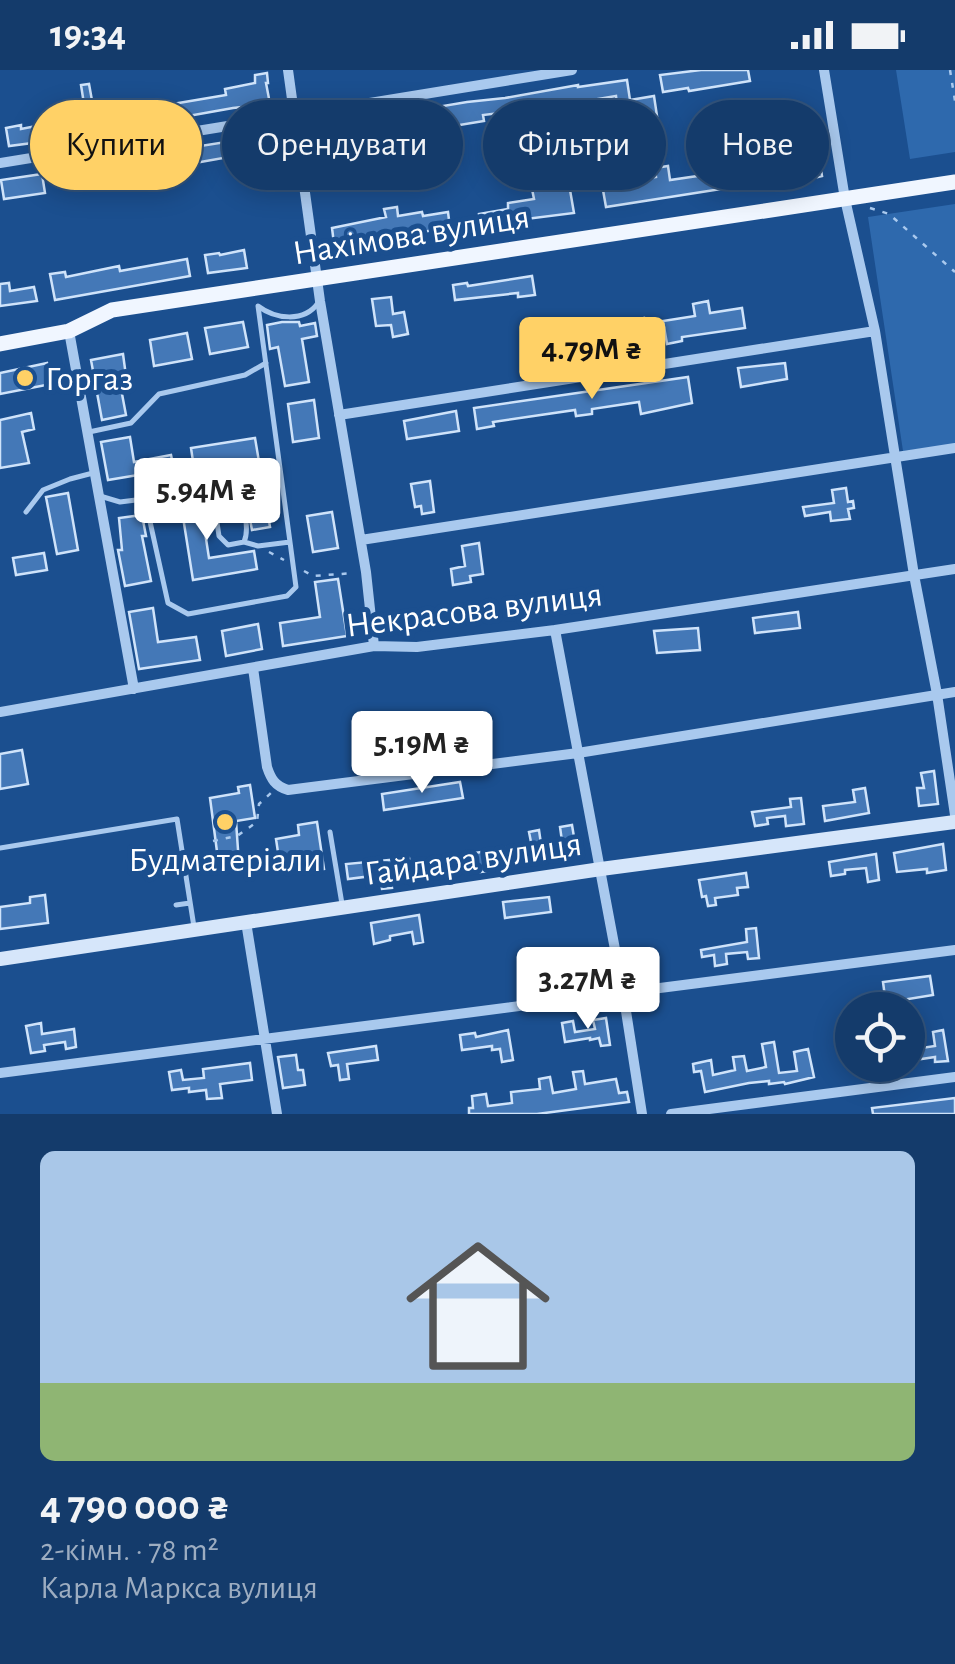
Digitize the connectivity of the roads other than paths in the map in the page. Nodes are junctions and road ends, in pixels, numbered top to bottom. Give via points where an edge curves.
1 (288, 70) edge
2 (572, 70) edge
3 (824, 70) edge
4 (293, 100) edge
5 (387, 100) edge
6 (222, 127) edge
7 (0, 164) edge
8 (955, 182) edge
9 (306, 190) edge
10 (845, 199) junction
11 (318, 279) junction
12 (320, 301) junction
13 (69, 331) junction
14 (875, 331) junction
15 (0, 344) edge
16 (266, 363) junction
17 (339, 415) junction
18 (89, 432) junction
19 (955, 448) edge
20 (895, 457) junction
21 (96, 472) junction
22 (211, 482) junction
23 (100, 496) junction
24 (145, 499) junction
25 (26, 512) dead end
26 (360, 540) junction
27 (244, 542) junction
28 (290, 542) junction
29 (955, 569) edge
30 (914, 575) junction
31 (555, 630) junction
32 (374, 646) junction
33 (254, 668) junction
34 (134, 690) junction
35 (955, 692) edge
36 (937, 694) junction
37 (0, 712) edge
38 (578, 753) junction
39 (955, 818) edge
40 (330, 832) dead end
41 (0, 848) edge
42 (601, 869) junction
43 (190, 903) junction
44 (176, 905) dead end
45 (342, 908) junction
46 (246, 922) junction
47 (194, 930) junction
48 (955, 950) edge
49 (0, 959) edge
50 (623, 992) junction
51 (266, 1039) junction
52 (0, 1074) edge
53 (955, 1077) edge
54 (276, 1114) edge
55 (642, 1114) edge
56 (672, 1114) edge

1 - 4 street
2 - 5 street
3 - 10 street
6 - 7 street
8 - 10 main road, Нахімова вулиця
9 - 11 street
10 - 11 main road, Нахімова вулиця
10 - 14 street
11 - 12 street
11 - 13 main road, Нахімова вулиця via 112,310
12 - 16 lane via 304,314 276,318 258,306
12 - 17 street
13 - 15 main road, Нахімова вулиця
13 - 18 street
14 - 17 street
14 - 20 street
16 - 18 lane via 246,375 159,394 131,423
16 - 28 lane
17 - 26 street
18 - 21 street
19 - 20 street
20 - 26 street
20 - 30 street
21 - 23 street
21 - 25 lane via 43,490
22 - 24 lane via 186,480
22 - 27 lane via 219,536 228,544
22 - 27 lane via 229,479 236,487 248,533
23 - 24 lane
23 - 34 street
24 - 28 lane via 168,603 188,614 287,596 296,587
26 - 32 street
27 - 28 lane
29 - 30 street, Некрасова вулиця
30 - 31 street, Некрасова вулиця
30 - 36 street
31 - 32 street, Некрасова вулиця
31 - 38 street
32 - 33 street, Некрасова вулиця
33 - 34 street, Некрасова вулиця
33 - 38 street via 267,766 278,787
34 - 37 street, Некрасова вулиця
35 - 36 street
36 - 38 street
36 - 39 street
38 - 42 street
39 - 42 street, Гайдара вулиця
40 - 45 lane
41 - 43 lane via 177,819
42 - 45 street, Гайдара вулиця
42 - 50 street
43 - 44 lane
43 - 47 lane
45 - 46 street, Гайдара вулиця
46 - 47 street, Гайдара вулиця
46 - 51 street
47 - 49 street, Гайдара вулиця
48 - 50 street
50 - 51 street
50 - 55 street
51 - 52 street
51 - 54 street
53 - 56 street

